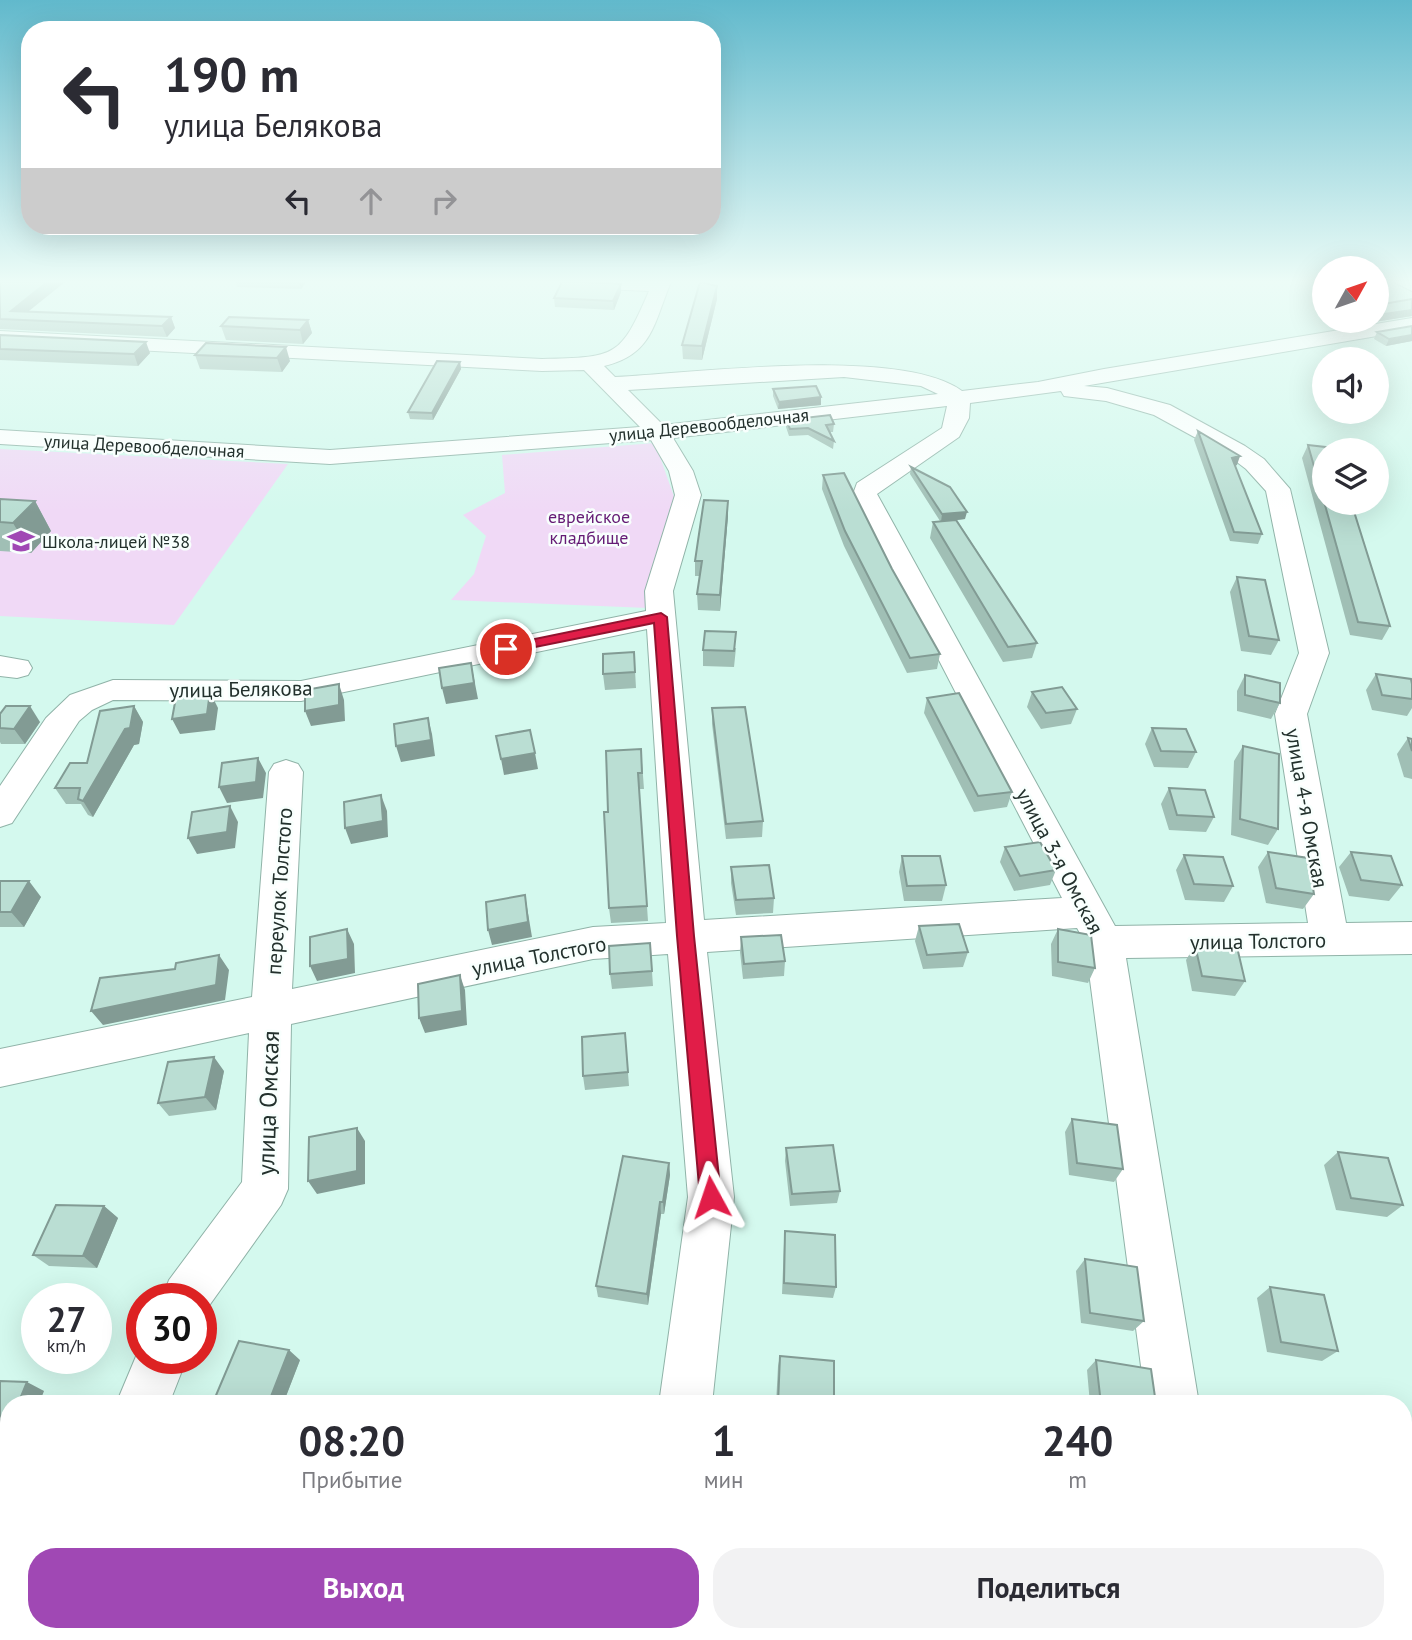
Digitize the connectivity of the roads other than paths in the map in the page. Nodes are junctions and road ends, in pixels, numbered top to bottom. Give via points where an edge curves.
1 (417, 359) edge
2 (612, 359) edge
3 (1212, 359) edge
4 (601, 373) junction
5 (1038, 389) junction
6 (959, 399) junction
7 (657, 433) junction
8 (0, 437) edge
9 (661, 617) junction
10 (286, 772) dead end
11 (0, 814) edge
12 (1095, 927) junction
13 (685, 936) junction
14 (1412, 938) edge
15 (1330, 940) junction
16 (271, 1009) junction
17 (0, 1069) edge
18 (198, 1283) edge
19 (154, 1374) edge
20 (146, 1395) edge
21 (686, 1395) edge
22 (1173, 1395) edge

1 - 4 street
2 - 4 street
3 - 5 street, улица Деревообделочная
4 - 6 street via 844,371 924,380
4 - 7 street
5 - 6 street, улица Деревообделочная
5 - 15 street, улица 4-я Омская via 1107,395 1162,410 1237,451 1278,489 1314,653 1291,714
6 - 7 street, улица Деревообделочная
6 - 12 street, улица 3-я Омская via 958,418 951,432 866,488 865,494
7 - 8 street, улица Деревообделочная via 330,457
7 - 9 street via 681,471 688,495 659,591
9 - 11 street, улица Белякова via 301,691 113,690 94,695 76,706 45,745
9 - 13 street
10 - 16 street, переулок Толстого
12 - 13 street, улица Толстого
12 - 15 street, улица Толстого
12 - 22 street, улица 3-я Омская
13 - 16 street, улица Толстого via 593,943
13 - 21 street via 711,1197
14 - 15 street, улица Толстого
16 - 17 street, улица Толстого
16 - 18 street, улица Омская via 265,1189
19 - 20 street

